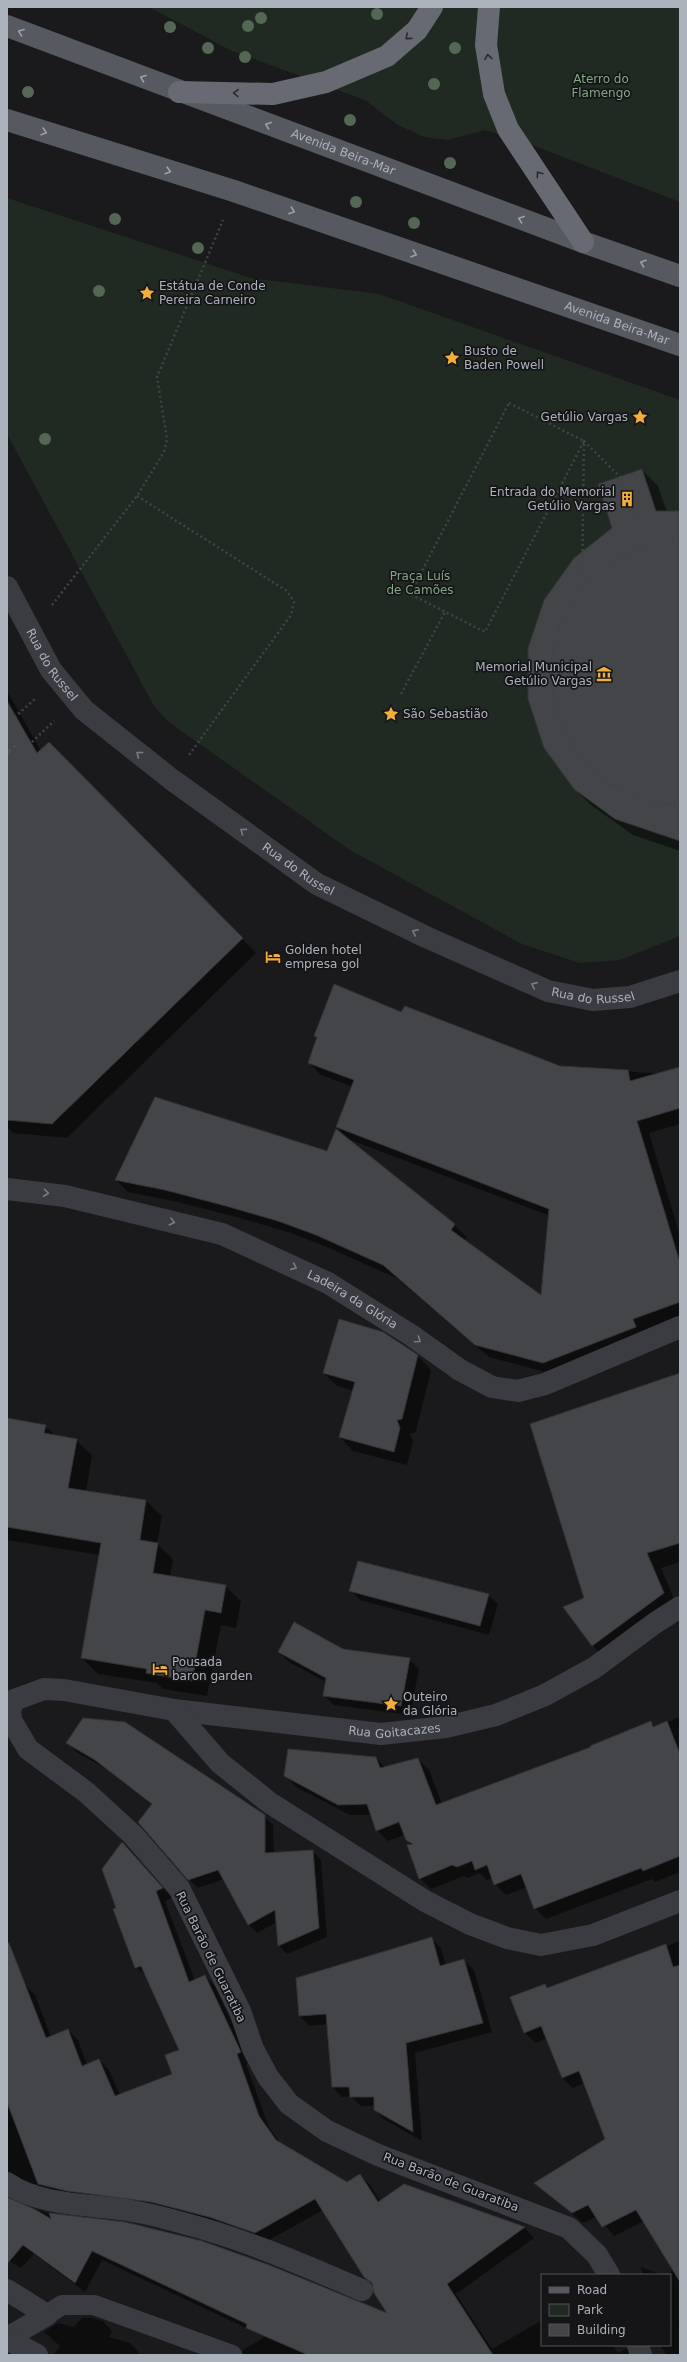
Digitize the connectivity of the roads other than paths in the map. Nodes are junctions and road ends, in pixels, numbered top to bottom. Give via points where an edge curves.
1 (432, 7) edge
2 (489, 7) edge
3 (7, 26) edge
4 (179, 92) junction
5 (7, 120) edge
6 (583, 242) junction
7 (680, 276) edge
8 (680, 345) edge
9 (7, 587) edge
10 (680, 981) edge
11 (7, 1189) edge
12 (680, 1328) edge
13 (680, 1607) edge
14 (174, 1710) junction
15 (680, 1901) edge
16 (7, 2183) edge
17 (608, 2274) edge
18 (7, 2290) edge
19 (362, 2290) dead end
20 (47, 2315) junction
21 (7, 2339) edge
22 (37, 2355) edge
23 (232, 2355) edge

1 -> 4 highway via 417,30 387,56 326,82 273,94
6 -> 2 highway via 508,129 494,94 486,45
4 -> 3 main road, Avenida Beira-Mar
6 -> 4 main road, Avenida Beira-Mar
5 -> 8 main road, Avenida Beira-Mar via 234,191
7 -> 6 main road, Avenida Beira-Mar
10 -> 9 street, Rua do Russel via 630,997 593,1000 548,991 426,937 317,884 171,779 74,701 58,681
11 -> 12 street, Ladeira da Glória via 65,1196 222,1234 328,1283 411,1335 460,1370 492,1387 518,1391 545,1384
13 - 14 street, Rua Goitacazes via 655,1622 594,1668 545,1695 496,1715 446,1727 382,1734
14 - 15 street via 220,1763 270,1803 425,1901 470,1924 507,1938 541,1945 593,1935
14 - 17 street, Rua Barão de Guaratiba via 64,1690 44,1689 14,1700 10,1710 11,1720 28,1750 86,1792 133,1835 179,1888 240,2011 252,2049 268,2077 289,2104 327,2131 378,2155 569,2228 597,2254
16 - 19 street via 20,2192 128,2210 259,2246
18 - 20 street
20 - 21 street
20 - 23 lane via 62,2305 94,2306
21 - 22 street

